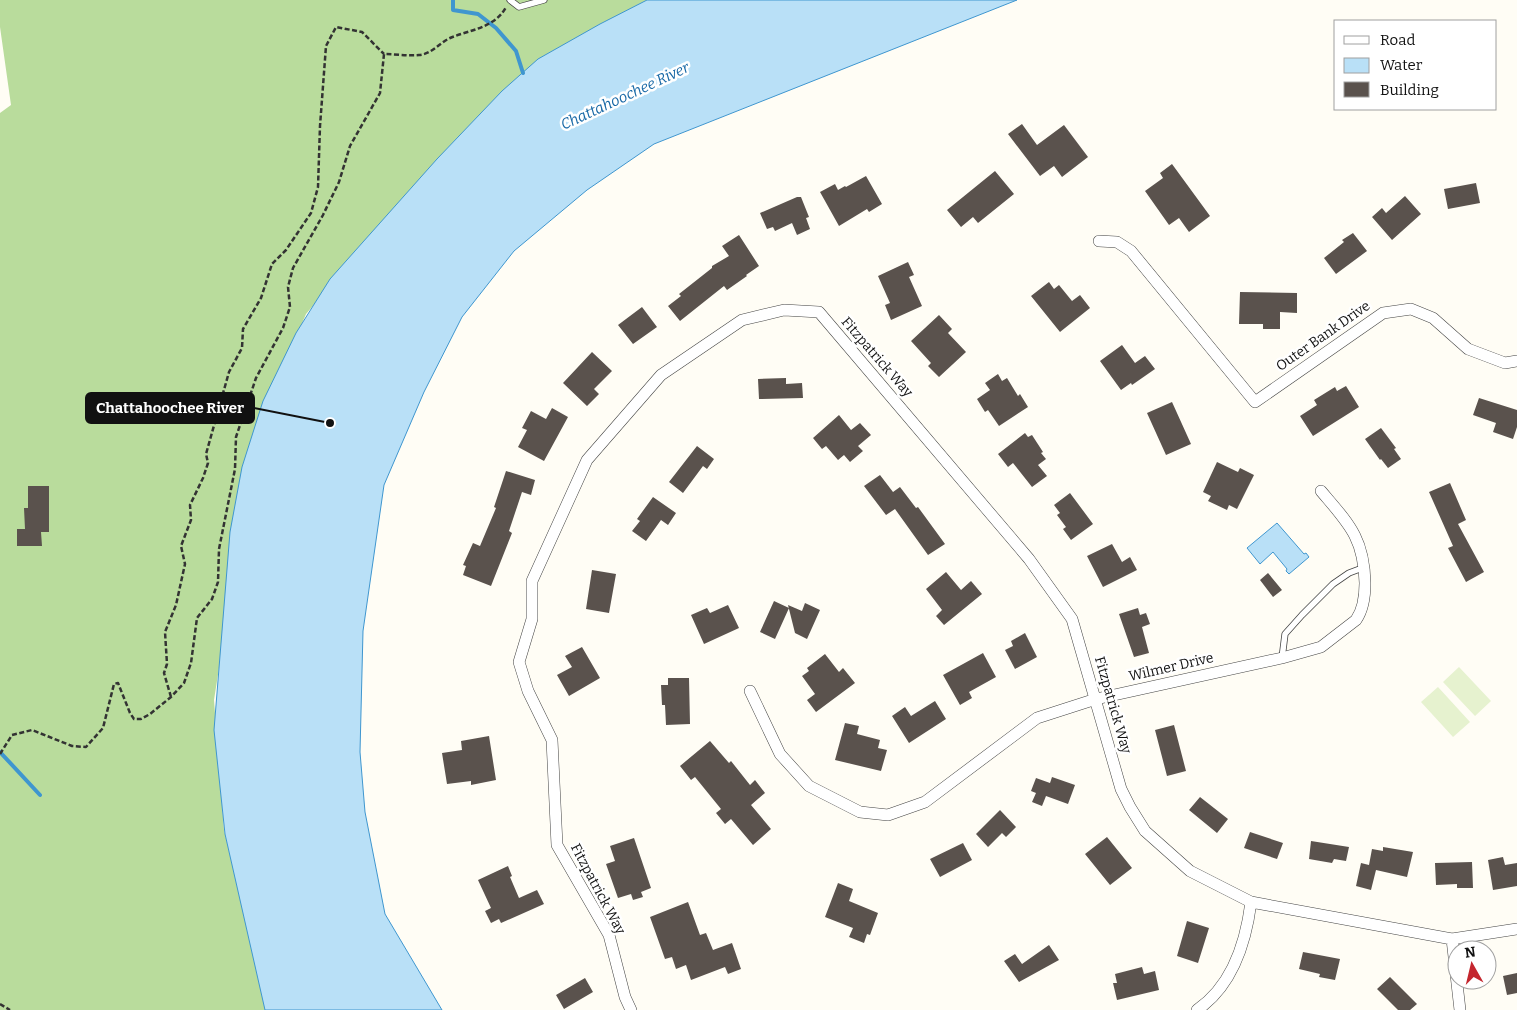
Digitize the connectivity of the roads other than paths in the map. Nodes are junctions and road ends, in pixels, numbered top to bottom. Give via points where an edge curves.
1 (510, 0) edge
2 (544, 0) edge
3 (1099, 241) dead end
4 (1517, 361) edge
5 (1321, 491) dead end
6 (1365, 568) junction
7 (1282, 658) junction
8 (750, 691) dead end
9 (1096, 699) junction
10 (1252, 902) junction
11 (1517, 929) edge
12 (1452, 939) junction
13 (632, 1010) edge
14 (1197, 1010) edge
15 (1460, 1010) edge

1 - 2 lane via 519,7
3 - 4 street, Outer Bank Drive via 1116,242 1131,251 1254,402 1383,313 1411,309 1433,318 1468,349 1505,363
5 - 6 street, Wilmer Drive via 1350,525 1360,546
6 - 7 lane via 1349,573 1333,584 1302,614 1284,634
6 - 7 street, Wilmer Drive via 1365,593 1356,620 1321,648
7 - 9 street, Wilmer Drive
8 - 9 street, Wilmer Drive via 780,754 809,786 860,812 888,815 925,802 1036,718
9 - 10 street, Fitzpatrick Way via 1121,788 1145,831 1190,871
9 - 13 street, Fitzpatrick Way via 1072,619 1029,559 818,312 784,310 742,320 662,375 587,460 532,581 532,619 519,662 528,691 552,740 557,845 609,935 625,997
10 - 12 street, Fitzpatrick Way
10 - 14 street via 1249,925 1229,977 1210,1002
11 - 12 street, Fitzpatrick Way
12 - 15 street

